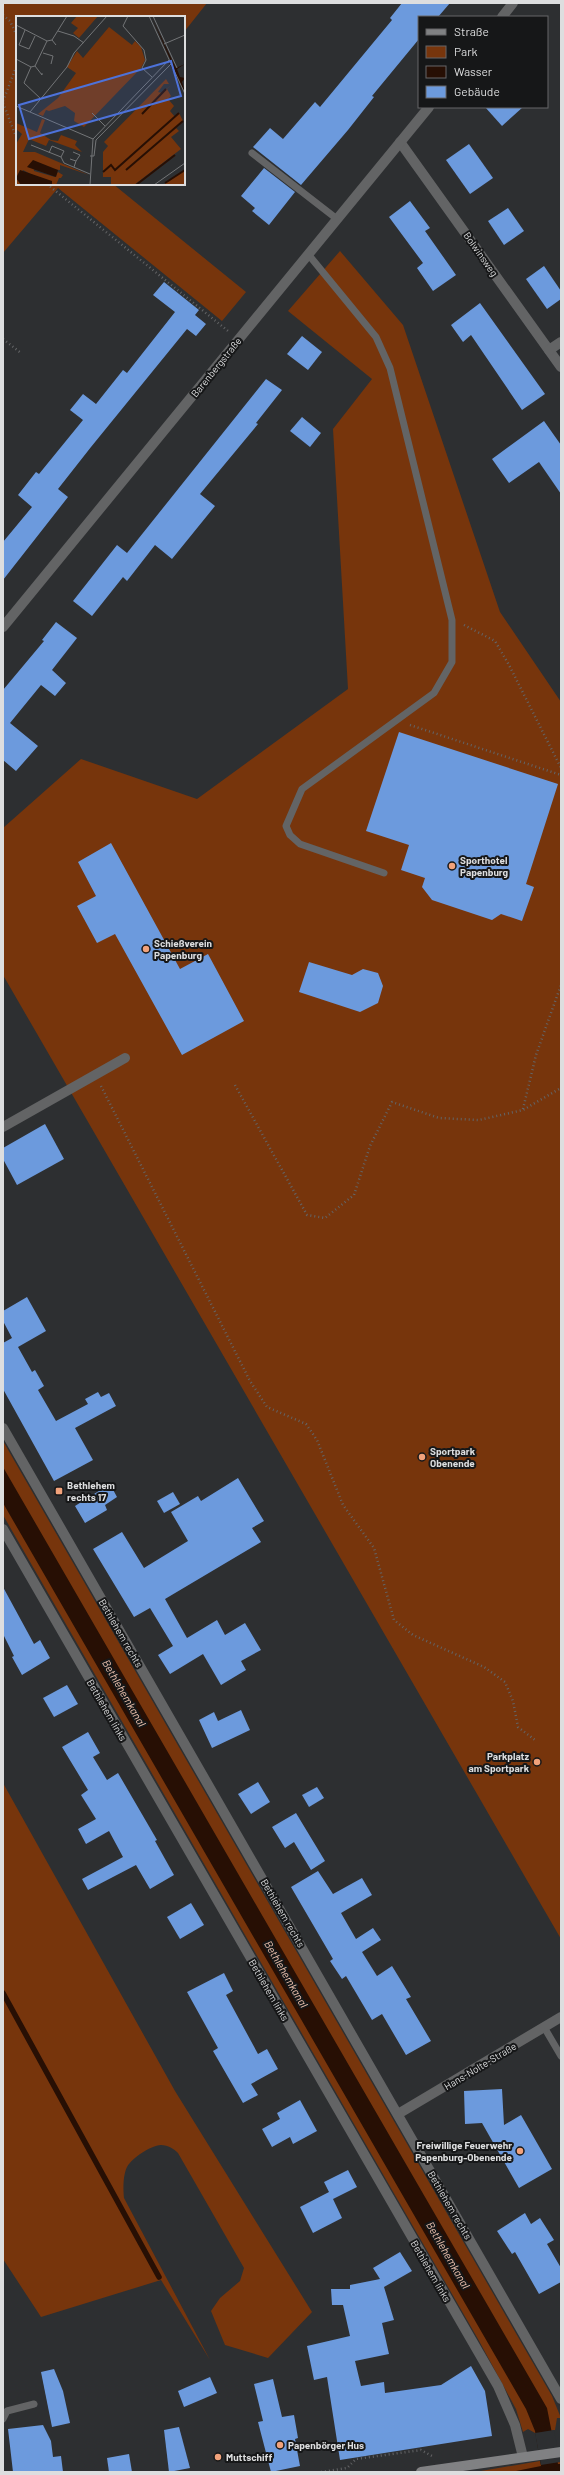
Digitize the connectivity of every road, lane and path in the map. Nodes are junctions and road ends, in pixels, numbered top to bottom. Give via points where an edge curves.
1 (513, 3) edge
2 (3, 15) edge
3 (503, 16) edge
4 (16, 34) edge
5 (16, 69) edge
6 (3, 102) edge
7 (428, 108) edge
8 (4, 109) edge
9 (16, 136) edge
10 (400, 142) junction
11 (252, 153) dead end
12 (48, 185) edge
13 (337, 219) junction
14 (308, 254) junction
15 (3, 339) edge
16 (238, 339) junction
17 (561, 342) edge
18 (549, 350) junction
19 (21, 353) dead end
20 (561, 368) edge
21 (452, 620) junction
22 (3, 627) edge
23 (397, 720) junction
24 (561, 768) edge
25 (561, 775) edge
26 (384, 873) dead end
27 (561, 985) edge
28 (125, 1058) dead end
29 (96, 1075) junction
30 (235, 1085) dead end
31 (561, 1088) edge
32 (523, 1110) junction
33 (3, 1128) edge
34 (3, 1428) edge
35 (3, 1529) edge
36 (535, 1740) dead end
37 (561, 2017) edge
38 (544, 2027) junction
39 (560, 2052) edge
40 (398, 2114) junction
41 (561, 2400) edge
42 (34, 2404) dead end
43 (3, 2418) edge
44 (561, 2452) edge
45 (434, 2457) dead end
46 (523, 2457) junction
47 (321, 2472) edge
48 (421, 2472) edge

1 - 3 street
2 - 4 path via 10,21
5 - 6 path
6 - 8 path
7 - 10 street, Barenbergstraße
8 - 9 path
10 - 13 street, Barenbergstraße
10 - 18 street, Bolwinsweg
11 - 13 lane
12 - 16 path
13 - 14 street, Barenbergstraße
14 - 16 street, Barenbergstraße
14 - 21 lane via 376,337 390,368
15 - 19 path
16 - 22 street, Barenbergstraße
17 - 18 street
18 - 20 street, Bolwinsweg
21 - 23 lane via 452,662 434,693
21 - 24 path via 495,641
23 - 25 path
23 - 26 lane via 302,789 286,826 290,835 300,844
27 - 32 path via 536,1055
28 - 29 street
29 - 33 street
29 - 36 path via 250,1382 267,1407 306,1424 317,1440 342,1505 374,1548 394,1620 413,1635 484,1667 505,1682 513,1701 518,1727
30 - 32 path via 307,1215 325,1218 354,1195 370,1146 392,1102 439,1118 479,1120
31 - 32 path
34 - 40 street, Bethlehem rechts
35 - 46 street, Bethlehem links via 498,2386 515,2425
37 - 38 street, Hans-Nolte-Straße
38 - 39 lane
38 - 40 street, Hans-Nolte-Straße
40 - 41 street, Bethlehem rechts
42 - 43 lane via 7,2411
44 - 46 main road
45 - 47 path via 421,2450 356,2459 347,2468
46 - 48 main road

